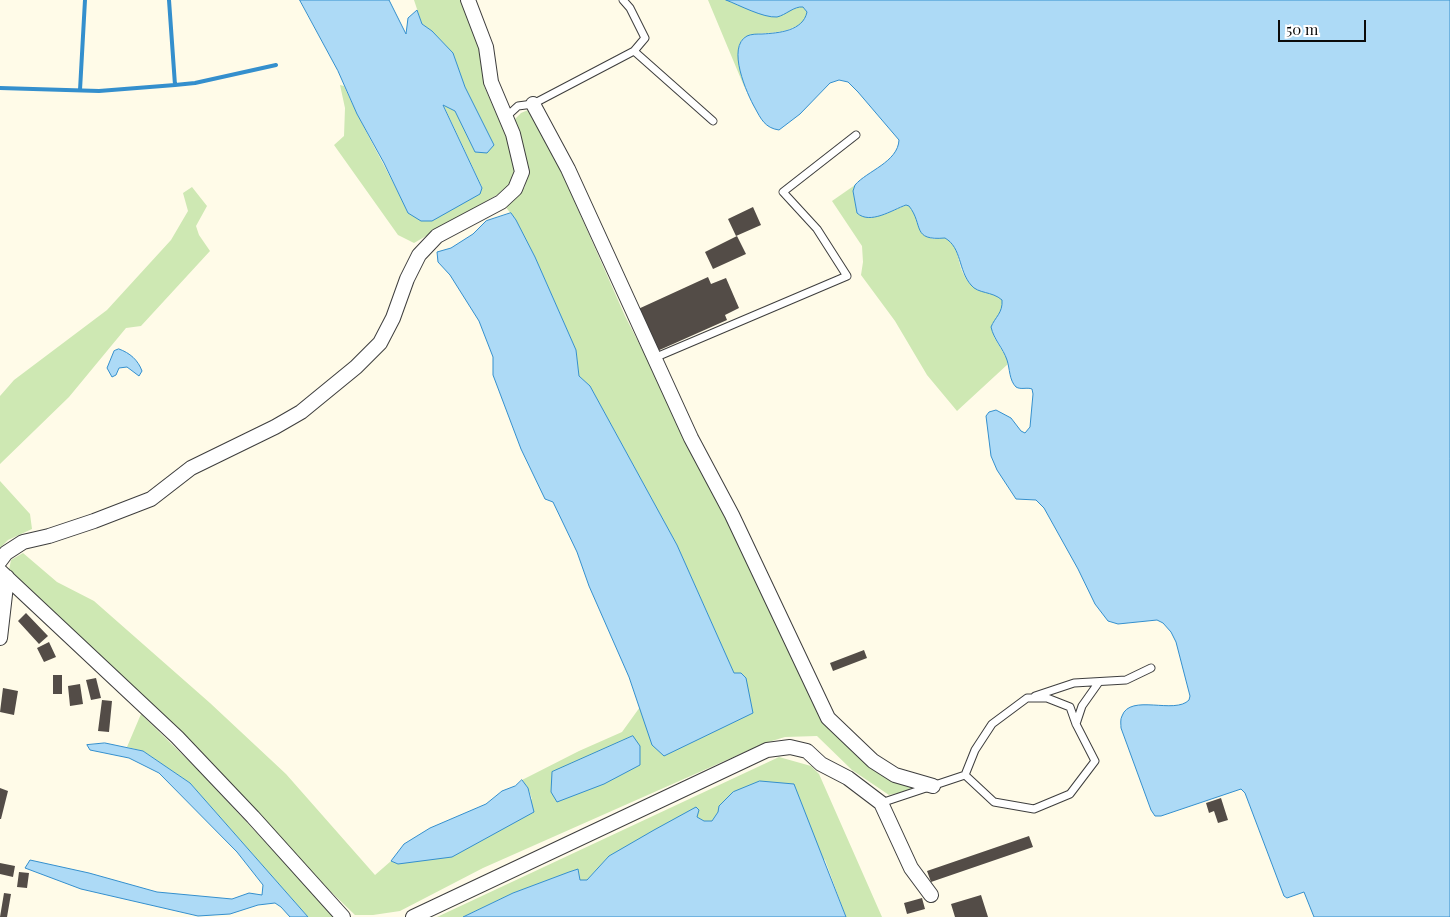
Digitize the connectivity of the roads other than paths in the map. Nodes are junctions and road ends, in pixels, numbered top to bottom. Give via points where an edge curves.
1 (468, 0) edge
2 (623, 0) edge
3 (634, 51) junction
4 (534, 104) junction
5 (506, 117) junction
6 (714, 122) dead end
7 (856, 135) dead end
8 (654, 359) junction
9 (0, 561) edge
10 (3, 574) edge
11 (0, 638) edge
12 (1151, 668) dead end
13 (1099, 682) junction
14 (1027, 698) junction
15 (1076, 724) junction
16 (965, 775) junction
17 (933, 786) junction
18 (881, 803) junction
19 (930, 895) dead end
20 (343, 917) edge
21 (413, 917) edge

1 - 5 street via 486,46 491,82
2 - 3 lane via 645,38
3 - 4 lane
3 - 6 lane
4 - 5 lane via 518,106
4 - 8 street via 568,169
5 - 9 street via 522,172 515,189 501,202 437,236 419,255 380,343 356,367 300,412 190,468 151,499 94,521 23,542
7 - 8 lane via 783,192 817,229 847,276
8 - 17 street via 828,718 873,761 896,775
10 - 11 street
10 - 20 street via 177,737
12 - 13 lane via 1126,680
13 - 14 lane via 1074,683
13 - 15 lane via 1082,706
14 - 15 lane via 1047,698 1070,707
14 - 16 lane via 992,724 974,750
15 - 16 lane via 1095,761 1070,794 1034,809 1026,808 994,802
16 - 17 lane
17 - 18 lane
18 - 19 street via 911,868
18 - 21 street via 848,778 821,764 807,751 790,747 767,750

